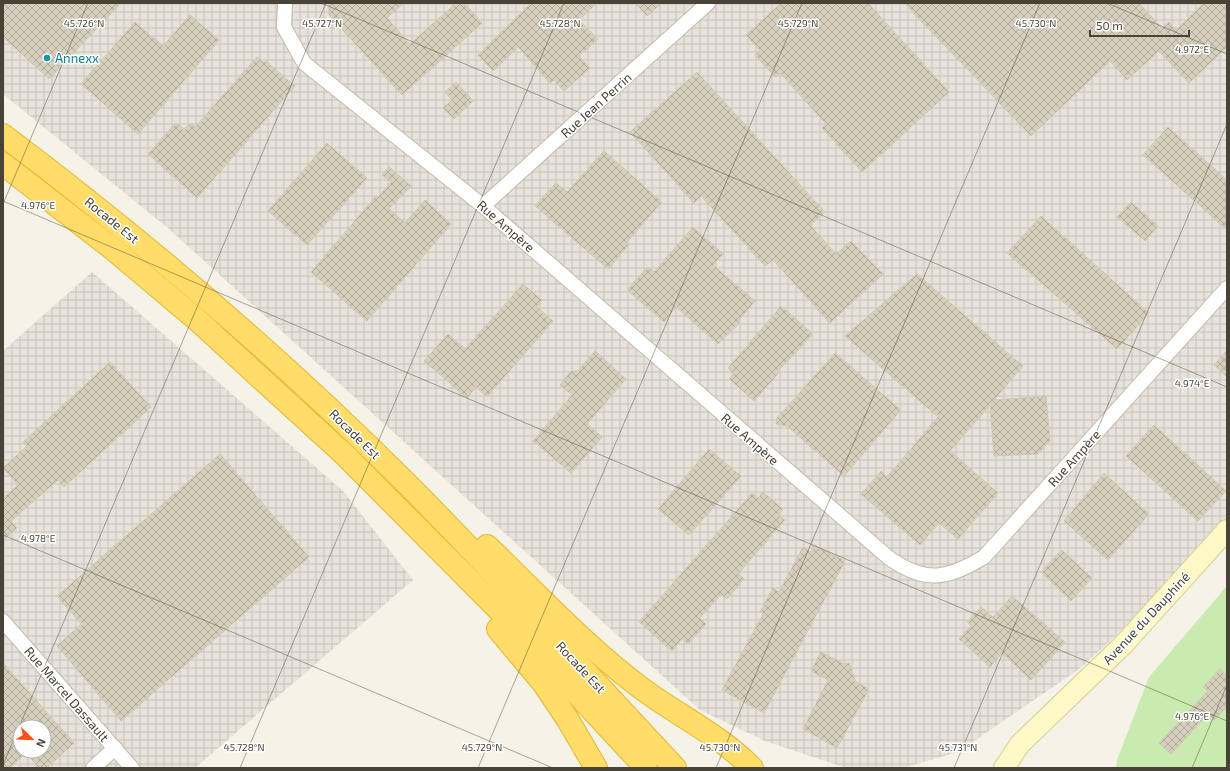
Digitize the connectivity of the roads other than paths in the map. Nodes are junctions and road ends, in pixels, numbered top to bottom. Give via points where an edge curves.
1 (285, 3) edge
2 (708, 3) edge
3 (3, 135) edge
4 (3, 164) edge
5 (483, 206) junction
6 (1227, 288) edge
7 (406, 482) junction
8 (1227, 530) edge
9 (432, 541) junction
10 (3, 621) edge
11 (1063, 703) junction
12 (115, 748) junction
13 (92, 768) edge
14 (132, 768) edge
15 (596, 768) edge
16 (646, 768) edge
17 (675, 768) edge
18 (752, 768) edge
19 (1004, 768) edge
20 (1020, 768) edge

1 - 5 street, Rue Ampère via 284,27 304,63
2 - 5 street, Rue Jean Perrin
3 - 7 highway, Rocade Est via 152,252 326,406
4 - 9 highway, Rocade Est via 113,249 195,318 346,456
5 - 6 street, Rue Ampère via 889,558 900,566 928,576 950,575 984,557
7 - 17 highway, Rocade Est
7 - 18 highway via 432,493 585,640 641,688 708,732
8 - 11 main road, Avenue du Dauphiné via 1124,644
9 - 15 highway via 438,562 544,684
9 - 16 highway, Rocade Est
10 - 12 street, Rue Marcel Dassault
11 - 19 main road, Avenue du Dauphiné via 1020,744
11 - 20 main road, Avenue du Dauphiné via 1030,748
12 - 13 street
12 - 14 street, Rue Marcel Dassault

